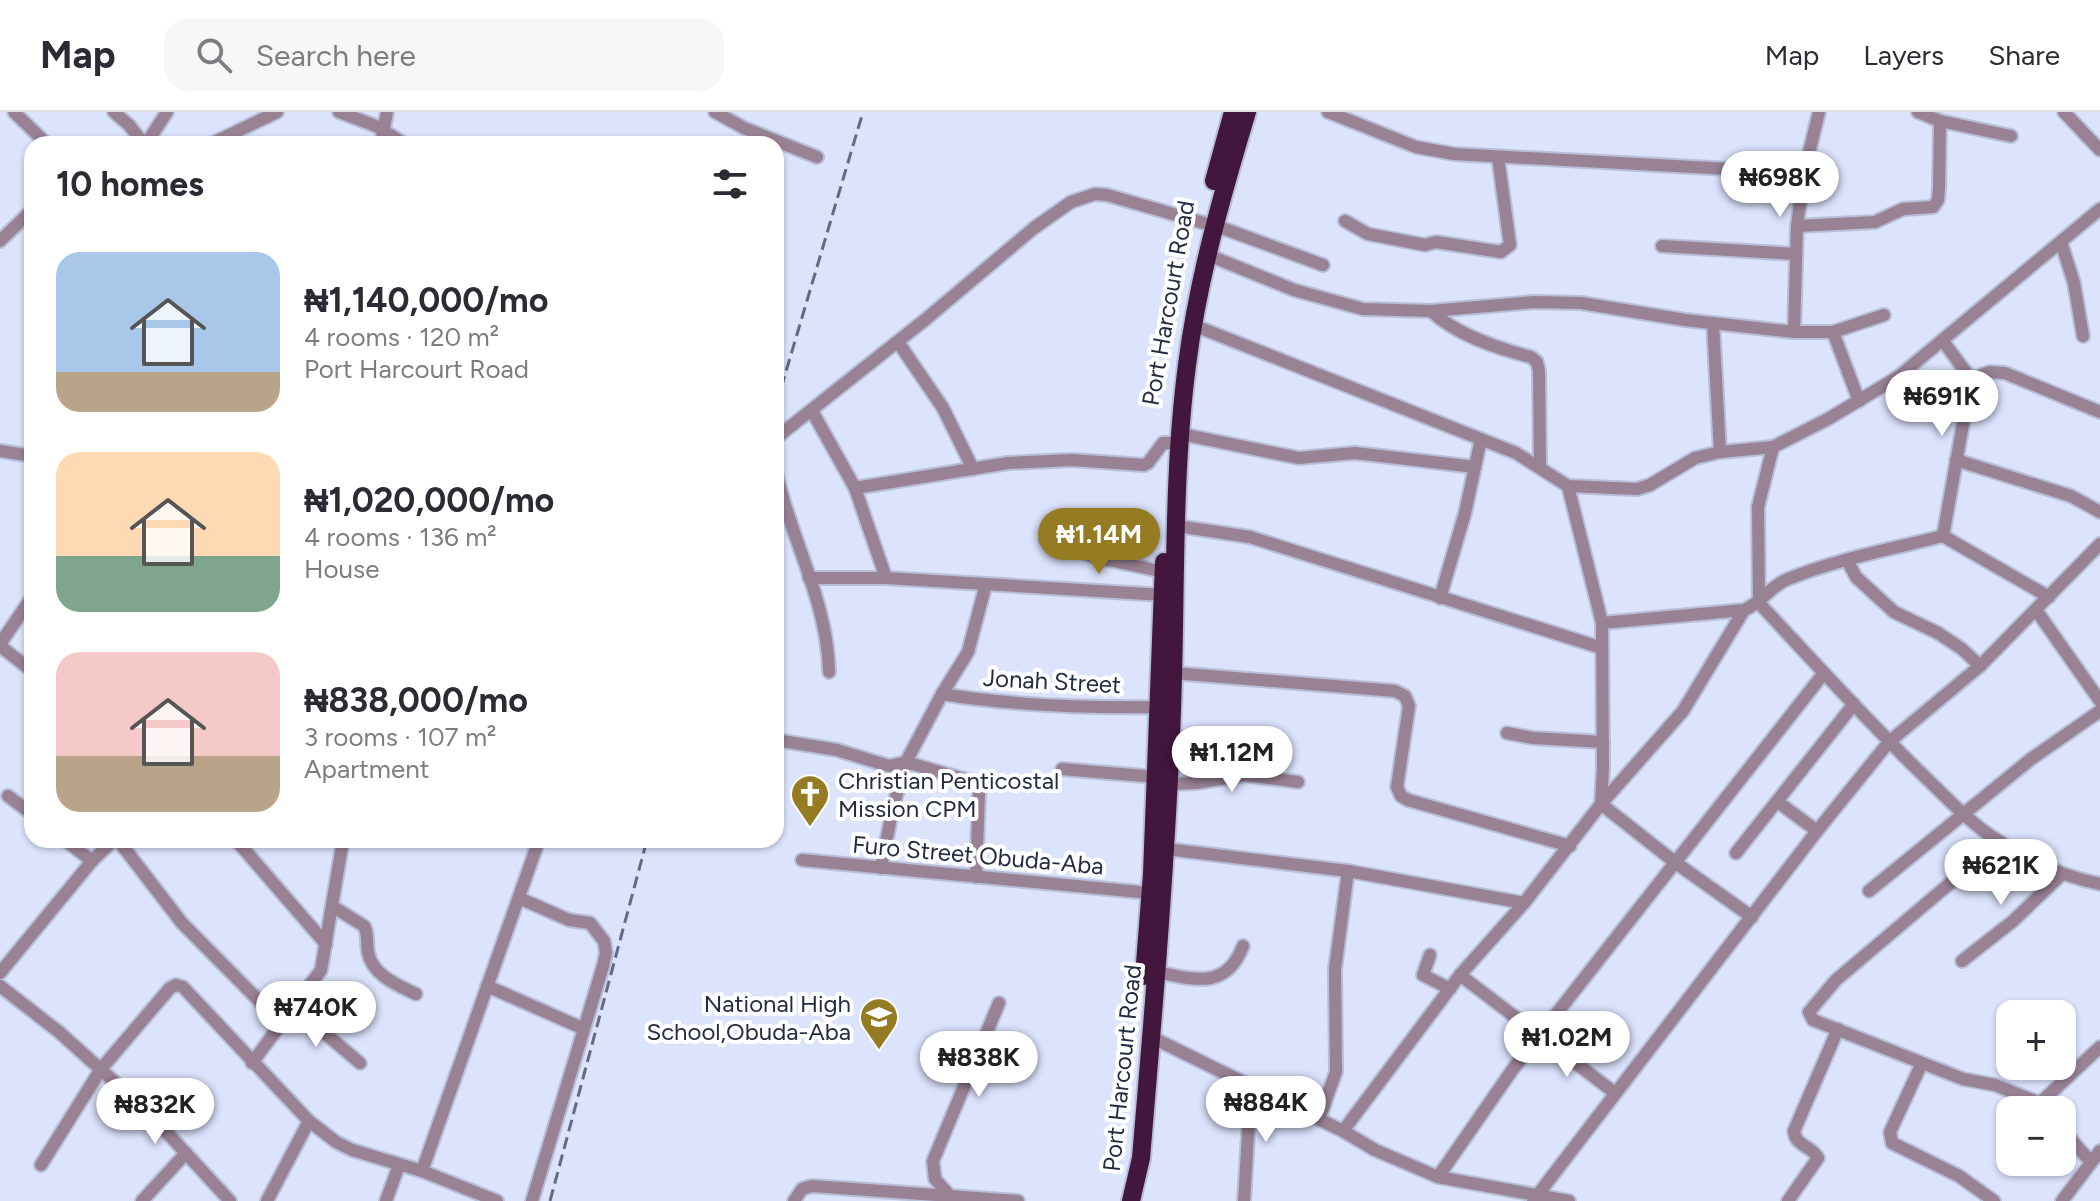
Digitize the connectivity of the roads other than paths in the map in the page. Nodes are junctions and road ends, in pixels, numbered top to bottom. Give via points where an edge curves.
1 (14, 112) edge
2 (114, 112) edge
3 (167, 112) edge
4 (277, 112) edge
5 (339, 112) edge
6 (387, 112) edge
7 (715, 112) edge
8 (1233, 112) edge
9 (1247, 112) edge
10 (1328, 112) edge
11 (1819, 112) edge
12 (1918, 112) edge
13 (2064, 112) edge
14 (1940, 121) junction
15 (39, 136) edge
16 (138, 136) edge
17 (150, 136) edge
18 (228, 136) edge
19 (381, 136) edge
20 (382, 136) edge
21 (764, 136) edge
22 (2011, 136) dead end
23 (784, 144) edge
24 (2100, 150) edge
25 (817, 157) dead end
26 (1498, 157) junction
27 (1804, 173) junction
28 (2100, 209) edge
29 (24, 218) edge
30 (1345, 221) dead end
31 (1209, 224) junction
32 (1797, 226) junction
33 (0, 241) edge
34 (2061, 242) junction
35 (1662, 246) dead end
36 (1796, 254) junction
37 (1208, 255) junction
38 (1323, 265) dead end
39 (1196, 285) junction
40 (1431, 311) junction
41 (1884, 315) dead end
42 (1713, 323) junction
43 (1193, 325) junction
44 (1794, 332) junction
45 (1833, 332) junction
46 (2083, 336) dead end
47 (1943, 341) junction
48 (898, 342) junction
49 (1971, 379) junction
50 (1859, 401) junction
51 (812, 411) junction
52 (2100, 412) edge
53 (784, 432) edge
54 (1175, 438) junction
55 (1481, 439) junction
56 (1773, 447) junction
57 (0, 451) edge
58 (1720, 452) junction
59 (24, 455) edge
60 (1956, 460) junction
61 (1475, 467) junction
62 (1540, 467) junction
63 (973, 469) junction
64 (1568, 486) junction
65 (855, 488) junction
66 (784, 505) edge
67 (2100, 512) edge
68 (1177, 526) junction
69 (1943, 536) junction
70 (1046, 540) dead end
71 (2100, 544) edge
72 (1847, 560) junction
73 (1164, 572) junction
74 (809, 578) junction
75 (886, 578) junction
76 (986, 584) junction
77 (1163, 595) junction
78 (2049, 597) junction
79 (1440, 598) junction
80 (1759, 603) junction
81 (24, 609) edge
82 (1744, 610) junction
83 (2036, 610) junction
84 (1602, 623) junction
85 (0, 645) edge
86 (1602, 648) junction
87 (24, 664) edge
88 (1980, 666) junction
89 (829, 672) dead end
90 (1174, 673) junction
91 (1824, 673) junction
92 (942, 694) junction
93 (1854, 704) junction
94 (1159, 707) junction
95 (2100, 710) edge
96 (1507, 733) dead end
97 (784, 741) edge
98 (1603, 742) junction
99 (1889, 742) junction
100 (906, 762) junction
101 (1062, 769) dead end
102 (1163, 780) junction
103 (1298, 782) dead end
104 (8, 796) dead end
105 (1778, 802) junction
106 (1601, 804) junction
107 (24, 808) edge
108 (1965, 815) junction
109 (1817, 831) junction
110 (1994, 838) junction
111 (1570, 846) junction
112 (75, 848) edge
113 (107, 848) edge
114 (122, 848) edge
115 (243, 848) edge
116 (342, 848) edge
117 (536, 848) edge
118 (1166, 849) junction
119 (1736, 853) dead end
120 (802, 860) dead end
121 (92, 861) junction
122 (1676, 863) junction
123 (881, 868) junction
124 (1348, 871) junction
125 (2061, 875) junction
126 (976, 877) junction
127 (2100, 884) edge
128 (1869, 891) dead end
129 (1150, 893) junction
130 (519, 898) junction
131 (1524, 903) junction
132 (332, 906) junction
133 (1752, 917) junction
134 (326, 944) junction
135 (1243, 946) dead end
136 (1430, 955) dead end
137 (1962, 961) dead end
138 (1157, 972) junction
139 (0, 973) edge
140 (1460, 975) junction
141 (0, 986) edge
142 (487, 986) junction
143 (1450, 989) junction
144 (416, 994) dead end
145 (999, 1003) dead end
146 (295, 1008) junction
147 (282, 1024) junction
148 (582, 1028) junction
149 (1838, 1029) junction
150 (1540, 1036) junction
151 (1151, 1037) junction
152 (2100, 1047) edge
153 (252, 1063) junction
154 (360, 1063) dead end
155 (1922, 1063) junction
156 (101, 1069) junction
157 (1251, 1085) junction
158 (1615, 1093) junction
159 (2019, 1096) edge
160 (2053, 1096) edge
161 (1319, 1119) junction
162 (309, 1121) junction
163 (1343, 1131) junction
164 (2076, 1145) edge
165 (2100, 1151) edge
166 (186, 1153) junction
167 (2090, 1161) junction
168 (41, 1165) dead end
169 (399, 1165) junction
170 (422, 1171) junction
171 (1438, 1177) junction
172 (950, 1196) junction
173 (1131, 1196) edge
174 (1534, 1198) edge
175 (142, 1201) edge
176 (230, 1201) edge
177 (267, 1201) edge
178 (386, 1201) edge
179 (497, 1201) edge
180 (532, 1201) edge
181 (794, 1201) edge
182 (1018, 1201) edge
183 (1244, 1201) edge
184 (1569, 1201) edge
185 (1788, 1201) edge
186 (1994, 1201) edge
187 (2062, 1201) edge

1 - 15 street
2 - 16 street
3 - 17 street
4 - 18 street
5 - 19 street via 376,126
6 - 20 street
7 - 21 street
8 - 31 highway, Port Harcourt Road
9 - 31 highway, Port Harcourt Road
10 - 26 street via 1416,147
11 - 27 street
12 - 14 street
13 - 24 street
14 - 22 street
14 - 32 street via 1939,189 1933,207 1903,209 1875,222
23 - 25 street
26 - 27 street
26 - 30 street via 1510,245 1501,252 1368,234
27 - 32 street
28 - 34 street
29 - 33 street
31 - 37 highway, Port Harcourt Road
31 - 38 street
31 - 39 highway, Port Harcourt Road
31 - 48 street via 1107,195 1071,202
32 - 36 street
34 - 46 street
34 - 47 street
35 - 36 street
36 - 44 street
37 - 39 highway, Port Harcourt Road
37 - 40 street via 1294,290 1363,309
39 - 43 highway, Port Harcourt Road
39 - 54 highway, Port Harcourt Road via 1176,363
40 - 42 street via 1581,303
40 - 62 street via 1466,334 1537,362
41 - 45 street
42 - 44 street
42 - 58 street
43 - 54 highway, Port Harcourt Road
43 - 55 street
44 - 45 street
45 - 50 street
47 - 49 street
47 - 50 street
48 - 51 street
48 - 63 street via 943,408
49 - 52 street via 1997,371
49 - 60 street
50 - 56 street
51 - 53 street
51 - 65 street
54 - 61 street via 1299,458 1355,453
54 - 63 street via 1157,447 1144,465 1072,460
54 - 68 highway, Port Harcourt Road
54 - 73 highway, Port Harcourt Road
55 - 61 street
55 - 62 street
56 - 58 street
56 - 80 street via 1758,507
57 - 59 street
58 - 64 street via 1687,462 1644,488
60 - 67 street via 2071,496
60 - 69 street
61 - 79 street
62 - 64 street
63 - 65 street
64 - 84 street
65 - 75 street
66 - 74 street
68 - 79 street via 1250,537
68 - 90 highway, Port Harcourt Road
69 - 72 street
69 - 78 street
70 - 73 street
71 - 78 street
72 - 80 street via 1786,579
72 - 88 street via 1883,604 1938,633
73 - 77 highway, Port Harcourt Road
74 - 75 street
74 - 89 street via 828,637
75 - 76 street
76 - 77 street
76 - 92 street via 968,652
77 - 94 highway, Port Harcourt Road
78 - 83 street
79 - 86 street
80 - 82 street
80 - 91 street
81 - 85 street
82 - 84 street
82 - 106 street via 1683,711
83 - 88 street
83 - 95 street
84 - 86 street
85 - 87 street
86 - 98 street
88 - 99 street
90 - 102 highway, Port Harcourt Road
90 - 111 street via 1395,691 1409,706 1397,787 1401,796
91 - 93 street
91 - 122 street
92 - 94 street, Jonah Street via 1051,706
92 - 100 street
93 - 99 street
93 - 105 street
94 - 102 highway, Port Harcourt Road
95 - 108 street
96 - 98 street
97 - 100 street via 889,766
98 - 106 street
99 - 108 street
99 - 109 street
100 - 123 street
100 - 126 street via 977,783
101 - 102 street
102 - 103 street via 1196,783 1245,775
102 - 118 highway, Port Harcourt Road
102 - 129 highway, Port Harcourt Road
104 - 107 street
105 - 109 street
105 - 119 street
106 - 111 street
106 - 122 street
108 - 110 street
108 - 128 street
109 - 133 street
110 - 125 street
110 - 149 street via 1968,868 1854,964 1810,1009 1813,1020
111 - 131 street
112 - 121 street
113 - 121 street
114 - 147 street via 182,923
115 - 134 street
116 - 132 street
117 - 130 street
118 - 124 street
118 - 138 highway, Port Harcourt Road
120 - 123 street, Furo Street Obuda-Aba
121 - 139 street
122 - 133 street
122 - 150 street
123 - 126 street, Furo Street Obuda-Aba
124 - 131 street
124 - 161 street via 1335,969 1336,1072
125 - 127 street
125 - 137 street
126 - 129 street, Furo Street Obuda-Aba
129 - 173 highway, Port Harcourt Road
130 - 142 street
130 - 148 street via 569,920 590,923 604,941 603,966
131 - 140 street
132 - 134 street
132 - 144 street via 364,926 374,967 389,982
133 - 158 street
134 - 146 street via 321,970
135 - 138 street via 1232,966 1210,980
136 - 143 street via 1423,975
138 - 151 highway, Port Harcourt Road
140 - 143 street
140 - 150 street
141 - 156 street
142 - 148 street
142 - 170 street
143 - 163 street
145 - 172 street via 933,1161 935,1179
146 - 147 street
146 - 154 street
147 - 153 street
148 - 180 street
149 - 155 street
149 - 185 street via 1794,1131 1797,1141 1818,1158
150 - 158 street
150 - 171 street
151 - 157 street
151 - 173 highway, Port Harcourt Road via 1141,1158
152 - 160 street
153 - 156 street via 176,985
153 - 162 street
155 - 159 street
155 - 186 street via 1890,1132 1892,1143 1959,1176
156 - 166 street
156 - 168 street
157 - 161 street
157 - 183 street
158 - 174 street
161 - 163 street
162 - 169 street via 352,1150
162 - 177 street
163 - 171 street
164 - 167 street
165 - 167 street
166 - 175 street
166 - 176 street
167 - 187 street
169 - 170 street
169 - 178 street
170 - 179 street
171 - 174 street
172 - 181 street via 812,1186 802,1189
172 - 182 street
174 - 184 street

